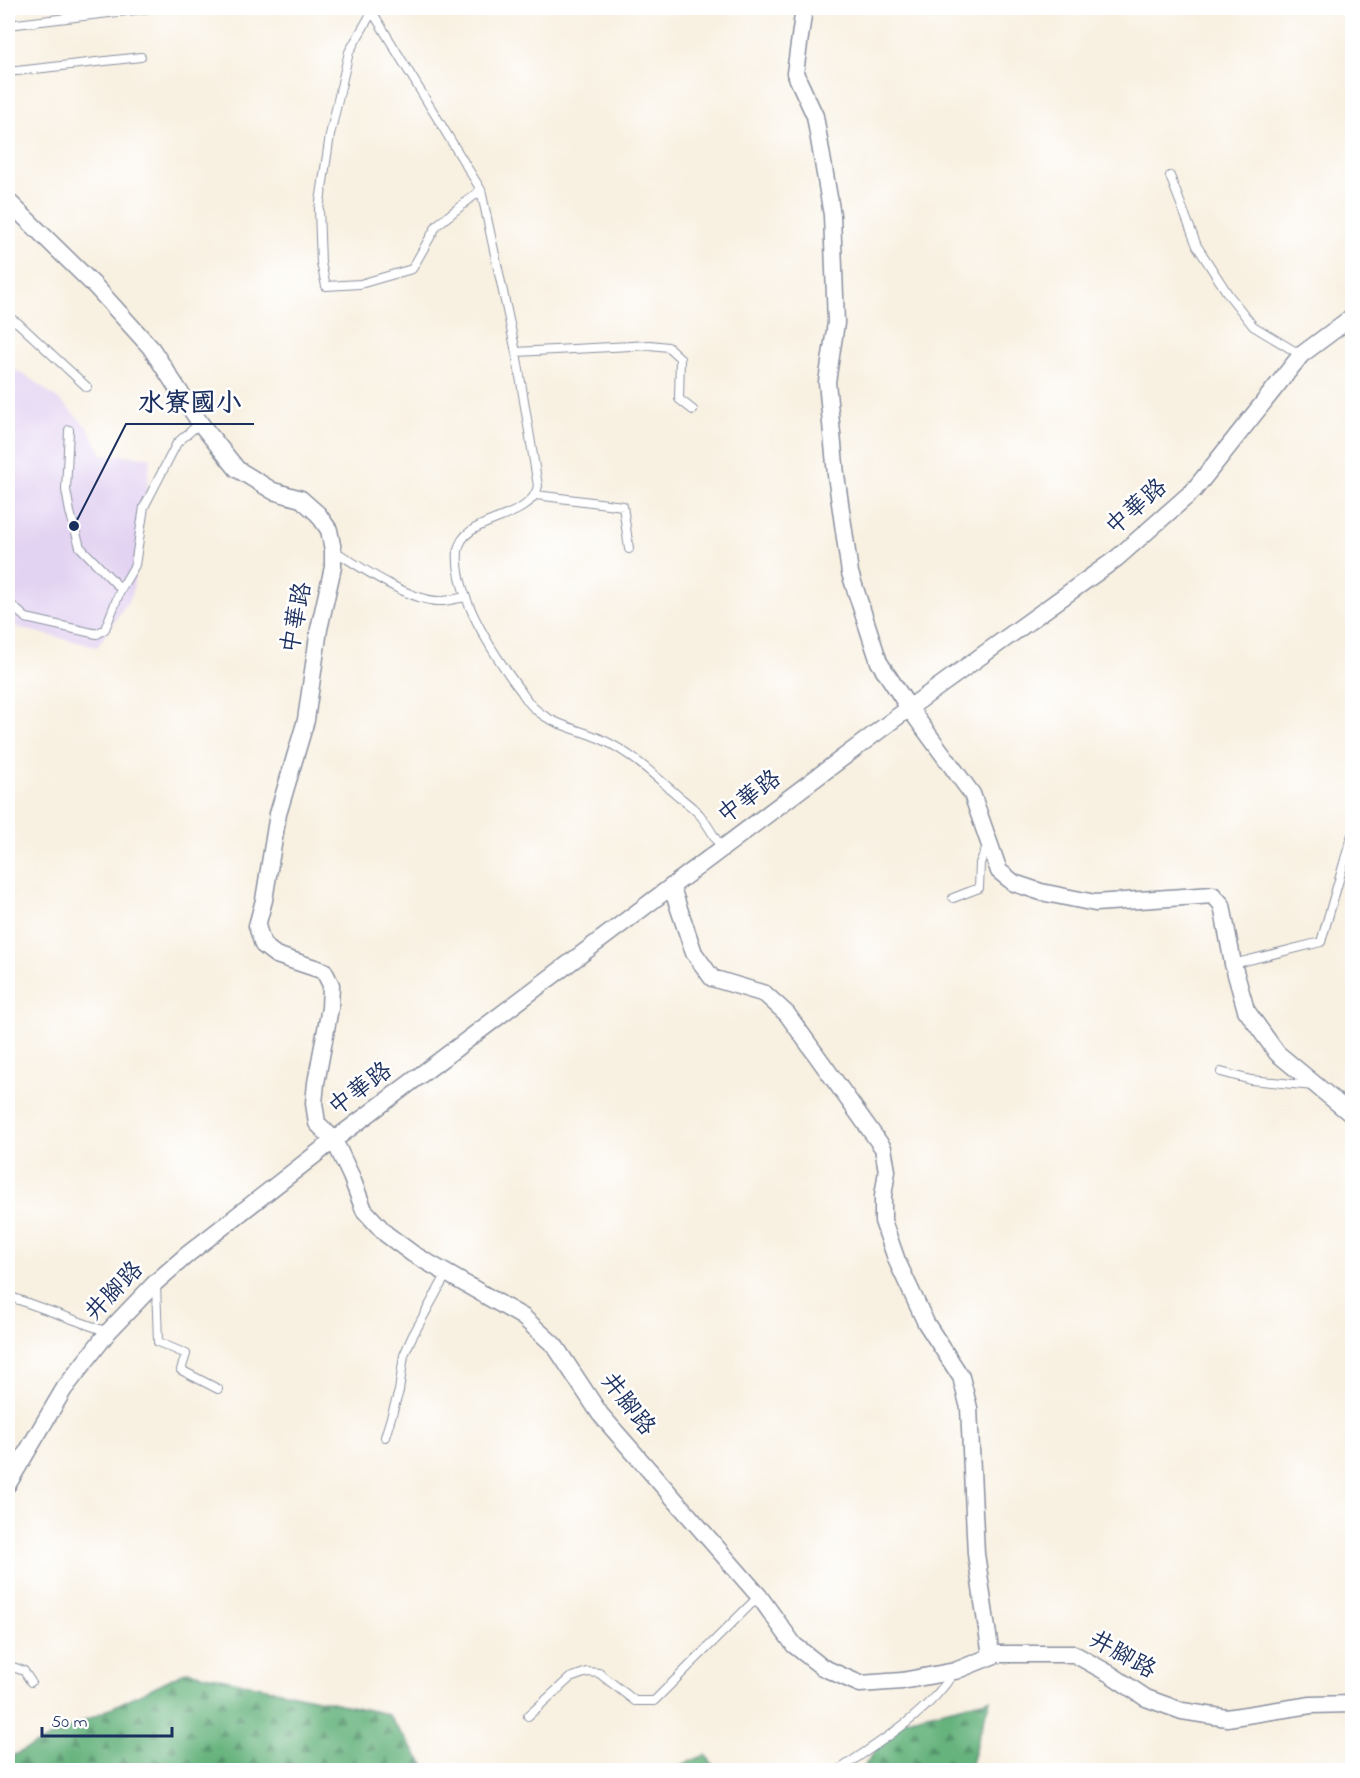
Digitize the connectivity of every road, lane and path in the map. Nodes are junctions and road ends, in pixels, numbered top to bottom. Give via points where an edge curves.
1 (151, 8) edge
2 (804, 8) edge
3 (371, 10) edge
4 (8, 25) edge
5 (141, 57) dead end
6 (8, 72) edge
7 (1170, 176) dead end
8 (481, 190) junction
9 (8, 201) edge
10 (8, 317) edge
11 (1353, 317) edge
12 (516, 352) junction
13 (1301, 355) junction
14 (87, 387) dead end
15 (693, 410) dead end
16 (200, 423) junction
17 (69, 430) dead end
18 (536, 495) junction
19 (629, 549) dead end
20 (333, 550) junction
21 (121, 589) junction
22 (466, 597) junction
23 (8, 602) edge
24 (909, 708) junction
25 (1353, 835) edge
26 (990, 841) junction
27 (722, 849) junction
28 (672, 888) junction
29 (953, 898) dead end
30 (1233, 964) junction
31 (1221, 1072) dead end
32 (1317, 1087) junction
33 (1353, 1115) edge
34 (334, 1140) junction
35 (446, 1275) junction
36 (156, 1282) junction
37 (8, 1296) edge
38 (108, 1332) junction
39 (218, 1389) dead end
40 (385, 1437) dead end
41 (8, 1484) edge
42 (759, 1596) junction
43 (991, 1656) junction
44 (8, 1668) edge
45 (955, 1671) junction
46 (31, 1682) dead end
47 (1353, 1704) edge
48 (528, 1716) dead end
49 (839, 1770) edge

1 - 4 lane
2 - 24 street via 795,73 815,116 832,215 836,323 827,382 850,573 879,662
3 - 8 lane
3 - 8 lane via 349,52 330,135 319,209 326,286 360,284 412,269 437,225
5 - 6 lane
7 - 13 lane via 1197,246 1228,294 1253,326
8 - 12 lane
9 - 16 street, 中華路 via 96,287 151,348
10 - 14 lane
11 - 13 street, 中華路
12 - 15 lane via 668,347 680,358 679,399
12 - 18 lane via 538,486
13 - 24 street, 中華路 via 1194,490 1117,558
16 - 20 street, 中華路 via 237,469 273,491 301,499 318,514 329,530
16 - 21 lane via 177,444 144,507 135,565
17 - 21 lane via 66,490 80,547
18 - 19 lane via 623,506
18 - 22 lane via 523,507 471,531 462,540 458,552
20 - 22 lane via 423,599 440,602
20 - 34 street, 中華路 via 306,720 278,814 257,926 263,945 276,955 324,971 331,985 314,1103 317,1123
21 - 23 lane via 105,629 97,634 26,618
22 - 27 lane via 492,651 533,708 555,723 604,740 640,762 700,814
24 - 26 street via 972,794
24 - 27 street, 中華路
25 - 30 lane via 1322,942
26 - 29 lane via 980,863 979,888
26 - 30 street via 999,871 1014,883 1041,892 1095,903 1213,895 1222,905
27 - 28 street, 中華路
28 - 34 street, 中華路
28 - 43 street via 694,953 712,978 765,994 787,1014 883,1148 887,1171 884,1221 897,1261 926,1323 961,1377 969,1408 976,1554
30 - 32 street via 1246,1010 1277,1053
31 - 32 lane via 1251,1080
32 - 33 street
34 - 35 street, 井腳路 via 364,1210 386,1234
34 - 36 street, 井腳路
35 - 40 lane via 404,1355 399,1390
35 - 42 street, 井腳路 via 523,1317 555,1346 600,1414
36 - 38 street, 井腳路
36 - 39 lane via 158,1342 186,1354 181,1370
37 - 38 lane
38 - 41 street, 井腳路 via 64,1389
42 - 45 street, 井腳路 via 794,1646 822,1667 860,1684 902,1682
42 - 48 lane via 654,1701 635,1701 599,1673 586,1672 570,1678
43 - 45 street, 井腳路
43 - 47 street, 井腳路 via 1074,1654 1146,1698 1182,1711 1227,1718 1311,1705
44 - 46 lane via 24,1671
45 - 49 lane via 928,1706

